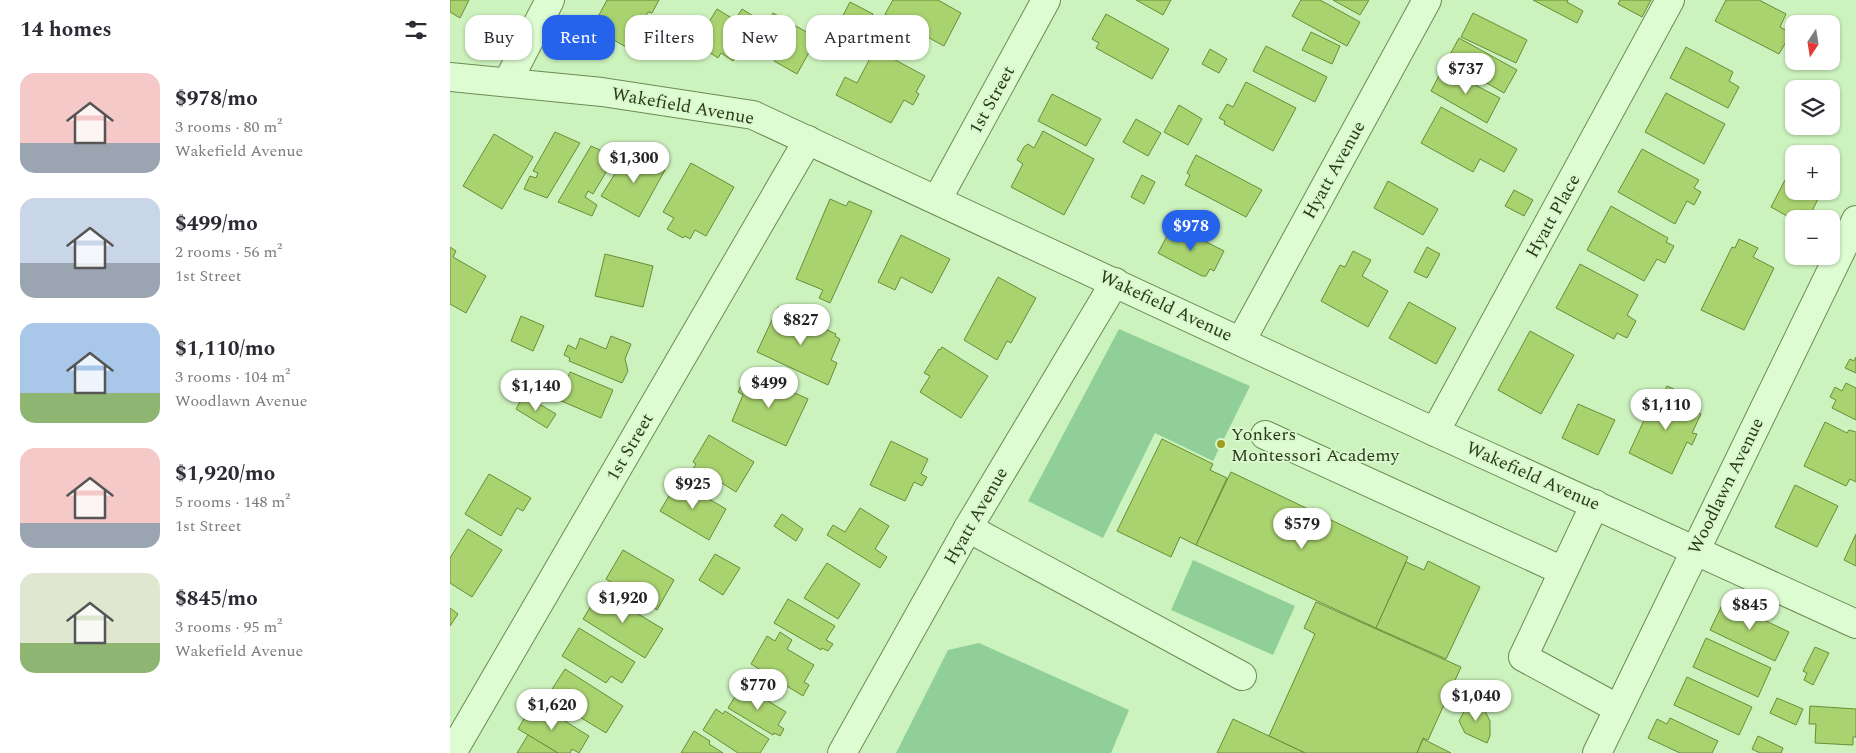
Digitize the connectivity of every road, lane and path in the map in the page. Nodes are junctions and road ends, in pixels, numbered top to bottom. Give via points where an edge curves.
1 (550, 0) edge
2 (1046, 0) edge
3 (1427, 0) edge
4 (1670, 0) edge
5 (450, 77) edge
6 (508, 81) junction
7 (808, 140) junction
8 (937, 200) junction
9 (1856, 220) edge
10 (1115, 282) junction
11 (1241, 341) junction
12 (1435, 432) junction
13 (1265, 435) dead end
14 (1595, 504) junction
15 (968, 528) junction
16 (1694, 550) junction
17 (1563, 571) junction
18 (1856, 624) edge
19 (1242, 676) dead end
20 (1617, 708) junction
21 (452, 753) edge
22 (842, 753) edge
23 (1597, 753) edge

1 - 6 street
2 - 8 street, 1st Street
3 - 11 street, Hyatt Avenue
4 - 12 street, Hyatt Place
5 - 6 street, Wakefield Avenue
6 - 7 street, Wakefield Avenue via 753,116
7 - 8 street, Wakefield Avenue
7 - 21 street, 1st Street
8 - 10 street, Wakefield Avenue
9 - 16 street, Woodlawn Avenue
10 - 11 street, Wakefield Avenue
10 - 15 street, Hyatt Avenue
11 - 12 street, Wakefield Avenue
12 - 14 street, Wakefield Avenue
13 - 17 street
14 - 16 street, Wakefield Avenue
14 - 17 street
15 - 19 street
15 - 22 street, Hyatt Avenue
16 - 18 street, Wakefield Avenue
16 - 20 street, Woodlawn Avenue
17 - 20 street via 1523,657
20 - 23 street, Woodlawn Avenue

